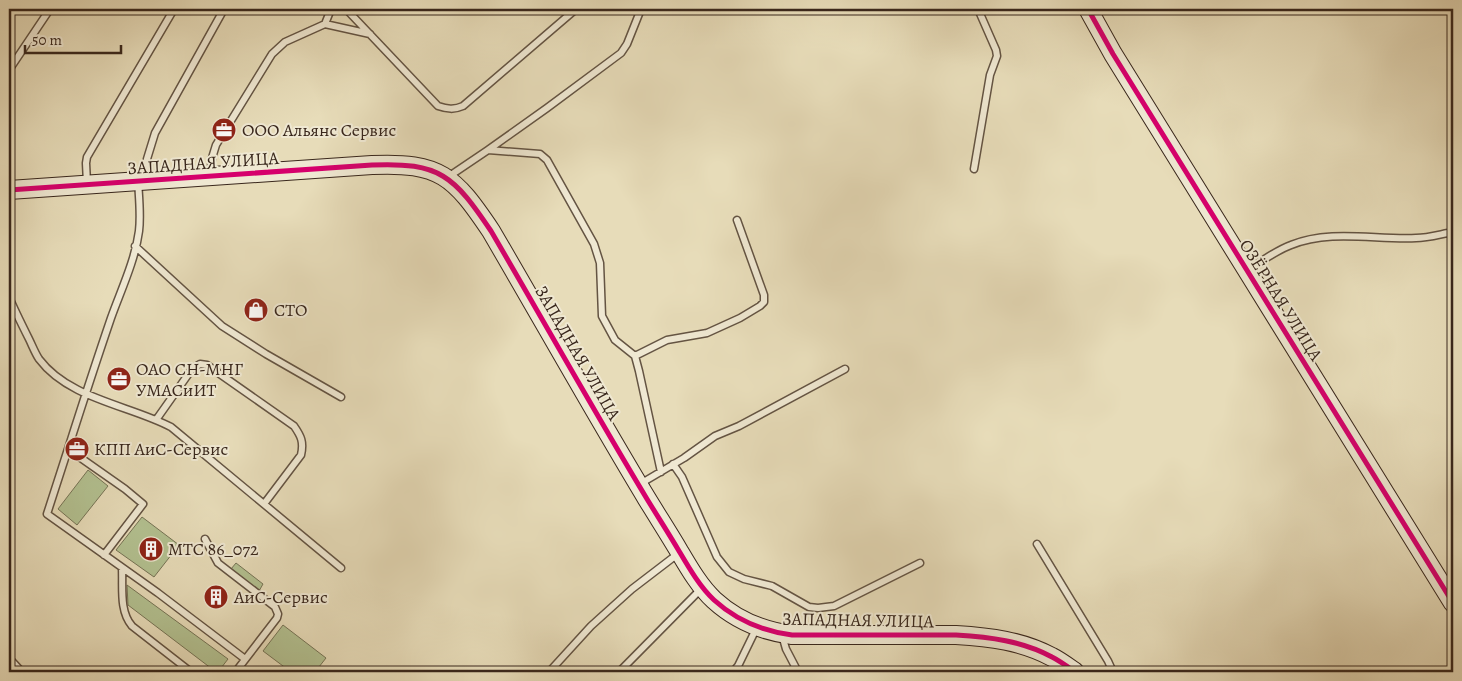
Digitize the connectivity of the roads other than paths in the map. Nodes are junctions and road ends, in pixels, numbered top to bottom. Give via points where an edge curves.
1 (50, 9) edge
2 (174, 9) edge
3 (224, 9) edge
4 (331, 9) edge
5 (346, 9) edge
6 (576, 9) edge
7 (641, 9) edge
8 (978, 9) edge
9 (1088, 9) edge
10 (325, 24) junction
11 (370, 34) junction
12 (9, 70) edge
13 (488, 150) junction
14 (974, 169) dead end
15 (210, 176) junction
16 (447, 178) junction
17 (142, 180) junction
18 (87, 184) junction
19 (9, 190) edge
20 (737, 220) dead end
21 (1453, 232) edge
22 (135, 246) junction
23 (1247, 270) junction
24 (9, 297) edge
25 (635, 356) junction
26 (845, 369) dead end
27 (85, 393) junction
28 (342, 398) dead end
29 (156, 420) junction
30 (68, 449) junction
31 (674, 464) junction
32 (661, 472) junction
33 (639, 485) junction
34 (264, 504) junction
35 (205, 539) dead end
36 (1037, 544) dead end
37 (680, 552) junction
38 (104, 555) junction
39 (920, 563) dead end
40 (122, 568) junction
41 (341, 568) dead end
42 (703, 587) junction
43 (1453, 604) edge
44 (757, 628) junction
45 (782, 634) junction
46 (9, 658) edge
47 (245, 659) junction
48 (15, 665) junction
49 (9, 670) edge
50 (22, 672) edge
51 (191, 672) edge
52 (237, 672) edge
53 (549, 672) edge
54 (619, 672) edge
55 (733, 672) edge
56 (798, 672) edge
57 (1075, 672) edge
58 (1113, 672) edge

1 - 12 lane
2 - 18 lane via 87,157
3 - 17 lane via 154,133
4 - 10 lane
5 - 11 lane
6 - 11 lane via 463,106 455,109 438,106
7 - 13 lane via 621,53
8 - 14 lane via 997,56 990,75
9 - 23 street, ОЗЁРНАЯ УЛИЦА
10 - 11 lane
10 - 15 lane via 285,42 272,54 216,145
13 - 16 lane
13 - 25 lane via 540,154 547,160 594,244 600,263 602,316 615,340
15 - 16 street, ЗАПАДНАЯ УЛИЦА via 390,164 428,168
15 - 17 street, ЗАПАДНАЯ УЛИЦА
16 - 33 street, ЗАПАДНАЯ УЛИЦА via 468,199 491,231
17 - 18 street, ЗАПАДНАЯ УЛИЦА
17 - 22 lane
18 - 19 street, ЗАПАДНАЯ УЛИЦА
20 - 25 lane via 764,302 740,318 707,333 667,340
21 - 23 lane via 1418,238 1334,236 1311,240 1292,244
22 - 27 lane
22 - 28 lane via 222,326
23 - 43 street, ОЗЁРНАЯ УЛИЦА
24 - 27 lane via 38,357 62,380
25 - 32 lane
26 - 31 lane via 715,436
27 - 29 lane
27 - 30 lane
29 - 34 lane via 171,427
29 - 34 lane via 192,369 200,364 207,365 294,426 301,436 301,455
30 - 38 lane via 47,514
30 - 38 lane via 143,504
31 - 32 lane
31 - 39 lane via 717,557 729,572 772,586 809,607 826,608 841,604
32 - 33 lane
33 - 37 street, ЗАПАДНАЯ УЛИЦА
34 - 41 lane
35 - 47 lane via 218,563 276,607 277,618
36 - 58 lane
37 - 42 street, ЗАПАДНАЯ УЛИЦА
37 - 53 lane via 592,626
38 - 40 lane
40 - 47 lane
40 - 51 lane via 126,619
42 - 44 street, ЗАПАДНАЯ УЛИЦА via 726,610
42 - 54 lane
44 - 45 street, ЗАПАДНАЯ УЛИЦА
44 - 55 lane
45 - 56 lane
45 - 57 street, ЗАПАДНАЯ УЛИЦА via 984,637 1031,647
46 - 48 lane
47 - 52 lane
48 - 49 lane
48 - 50 lane

